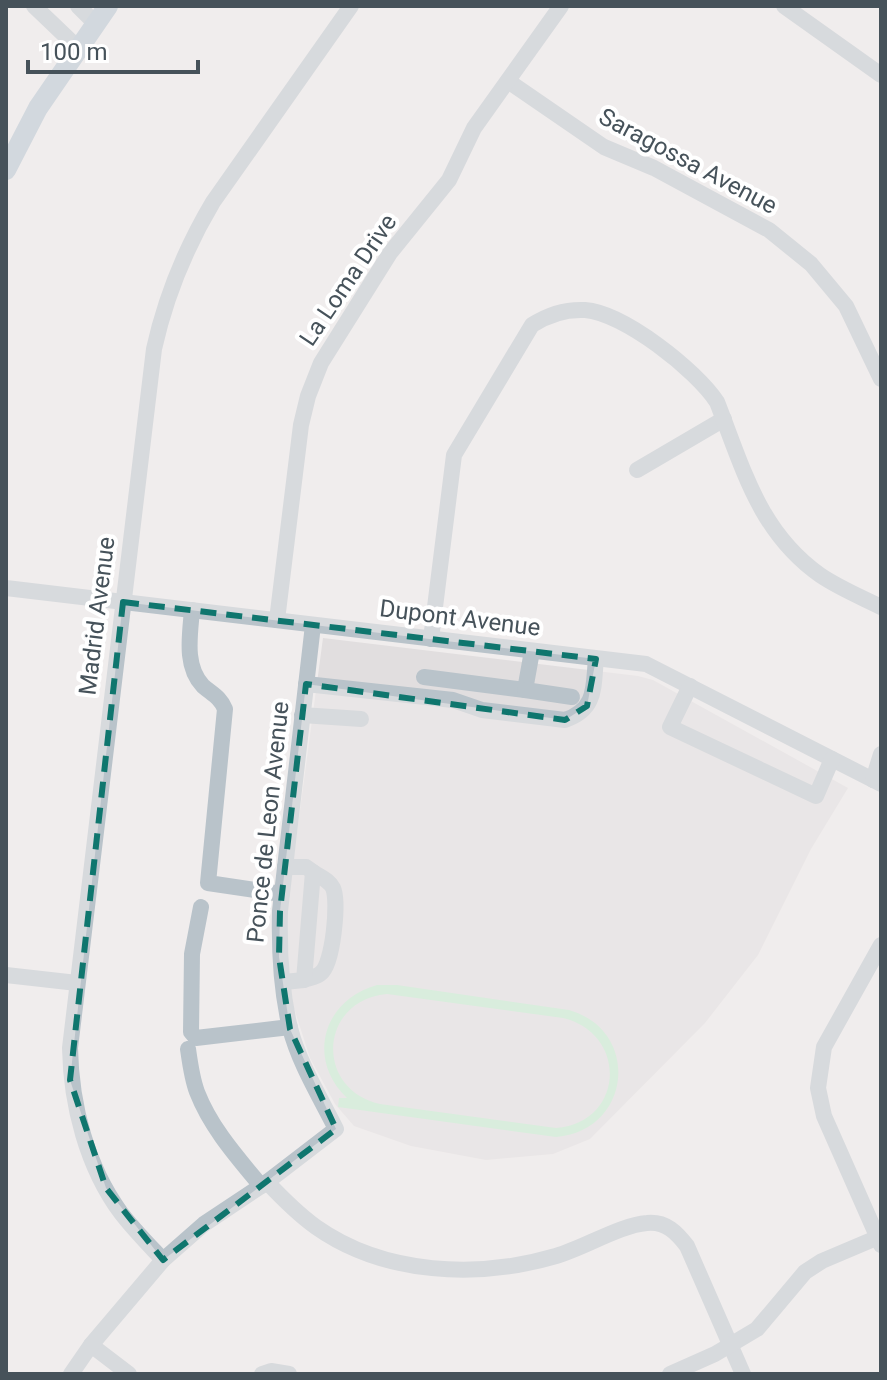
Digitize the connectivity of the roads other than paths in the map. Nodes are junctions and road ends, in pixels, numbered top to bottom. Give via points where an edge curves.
1 (34, 6) edge
2 (78, 6) edge
3 (108, 6) edge
4 (351, 6) edge
5 (561, 6) edge
6 (784, 6) edge
7 (96, 24) junction
8 (79, 49) junction
9 (881, 75) edge
10 (508, 81) junction
11 (6, 170) edge
12 (881, 379) edge
13 (724, 419) junction
14 (637, 470) dead end
15 (6, 588) edge
16 (123, 602) junction
17 (881, 607) edge
18 (192, 610) junction
19 (277, 620) junction
20 (313, 625) junction
21 (431, 639) junction
22 (532, 651) junction
23 (596, 659) junction
24 (424, 677) dead end
25 (306, 684) junction
26 (690, 686) junction
27 (525, 690) junction
28 (572, 697) dead end
29 (302, 715) junction
30 (361, 719) dead end
31 (881, 754) edge
32 (832, 759) junction
33 (877, 782) edge
34 (285, 867) junction
35 (313, 872) junction
36 (282, 894) junction
37 (201, 907) dead end
38 (881, 945) edge
39 (877, 964) edge
40 (6, 975) edge
41 (304, 980) junction
42 (284, 982) junction
43 (77, 983) junction
44 (290, 1027) junction
45 (188, 1049) dead end
46 (264, 1184) junction
47 (880, 1240) edge
48 (163, 1260) junction
49 (91, 1345) junction
50 (730, 1346) junction
51 (71, 1374) edge
52 (129, 1374) edge
53 (262, 1374) edge
54 (289, 1374) edge
55 (670, 1374) edge
56 (743, 1374) edge

1 - 8 street
2 - 7 street
3 - 7 main road
4 - 16 street, Madrid Avenue via 213,202 178,268 154,349
5 - 10 street, La Loma Drive
6 - 9 street
7 - 8 main road
8 - 11 main road via 38,108
10 - 12 street, Saragossa Avenue via 604,147 769,230 811,264 846,306
10 - 19 street, La Loma Drive via 474,128 449,180 390,253 321,363 301,425
13 - 14 street
13 - 17 street via 758,505 780,540 820,575
13 - 21 street via 707,388 667,352 603,314 568,311 532,325 454,455
15 - 16 street, Dupont Avenue
16 - 18 street, Dupont Avenue
16 - 43 street, Madrid Avenue
18 - 19 street, Dupont Avenue
18 - 36 street via 189,650 195,674 225,709 208,883
19 - 20 street, Dupont Avenue
20 - 21 street, Dupont Avenue
20 - 25 street, Ponce de Leon Avenue
21 - 22 street, Dupont Avenue
22 - 23 street, Dupont Avenue
22 - 27 street
23 - 25 street via 587,706 565,720 482,710 453,700
23 - 26 street, Dupont Avenue via 646,664
24 - 27 street
25 - 29 street, Ponce de Leon Avenue
26 - 32 street, Dupont Avenue
26 - 32 street via 670,727 816,796
27 - 28 street
29 - 30 street
29 - 34 street, Ponce de Leon Avenue
31 - 33 street
32 - 33 street, Dupont Avenue
34 - 35 street
34 - 36 street, Ponce de Leon Avenue
35 - 41 street
35 - 41 street via 334,890 335,914 329,964 321,974
36 - 42 street, Ponce de Leon Avenue via 279,957
37 - 44 street via 192,954 191,1032 196,1038
38 - 39 street
39 - 47 street via 824,1047 818,1088 824,1116
40 - 43 street
41 - 42 street
42 - 44 street, Ponce de Leon Avenue
43 - 48 street, Madrid Avenue via 70,1048 76,1112 106,1188
44 - 46 street, Ponce de Leon Avenue via 336,1129
45 - 46 street via 205,1109 220,1135
46 - 48 street, Ponce de Leon Avenue via 204,1224
46 - 50 street via 316,1228 345,1244 374,1256 444,1270 518,1265 555,1257 628,1227 664,1225 687,1246
47 - 50 street via 805,1272 757,1329
48 - 49 street, Ponce de Leon Avenue
49 - 51 street, Ponce de Leon Avenue
49 - 52 street
50 - 55 street
50 - 56 street
53 - 54 street

